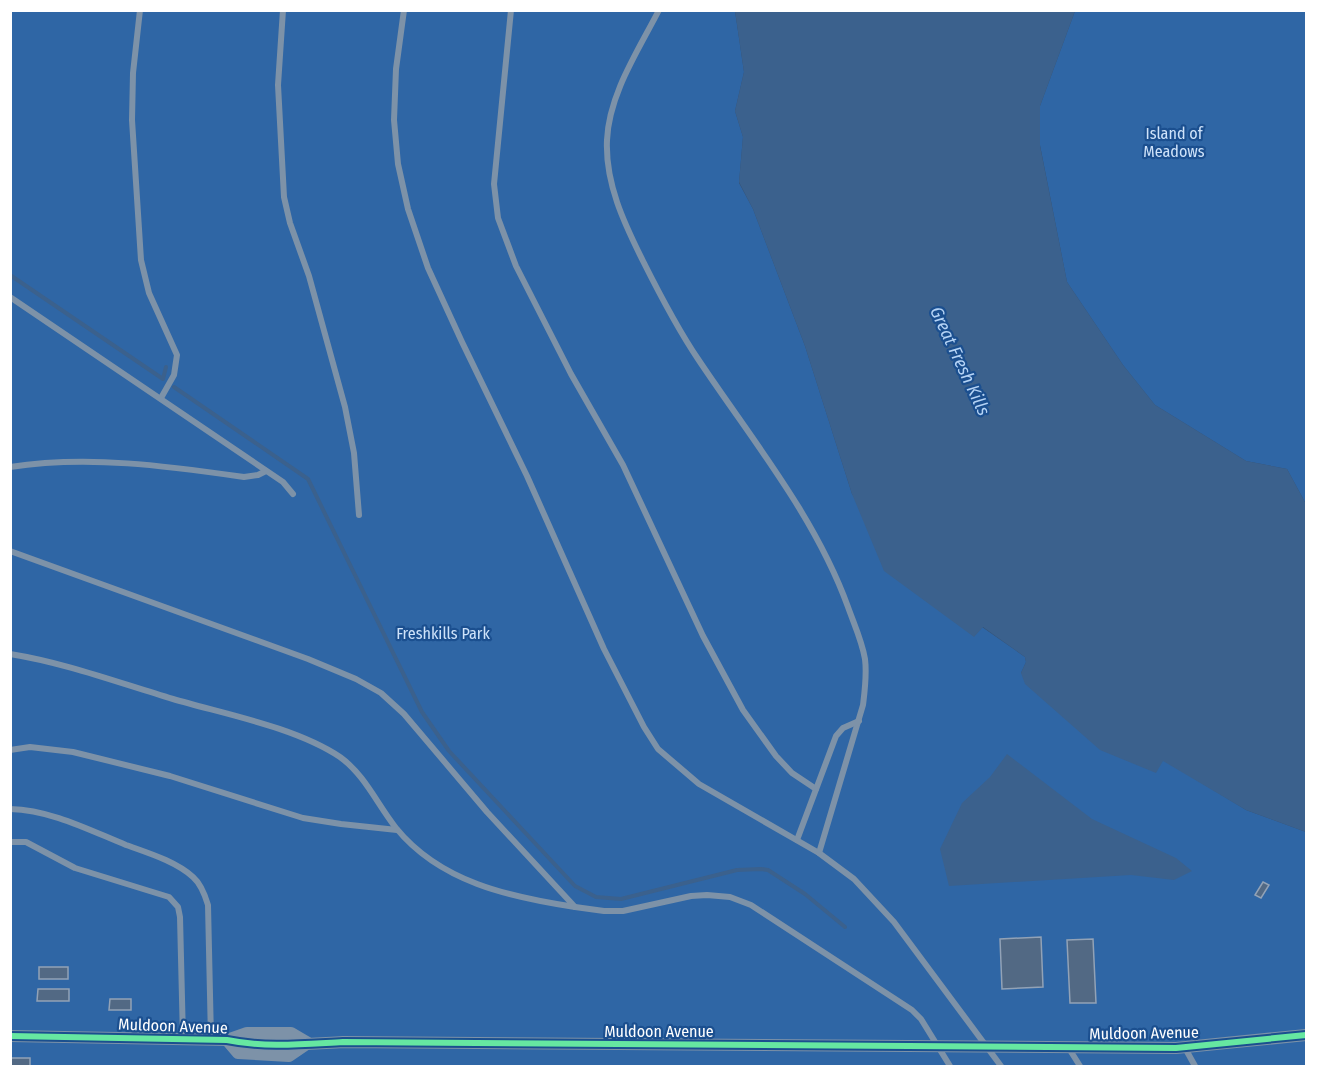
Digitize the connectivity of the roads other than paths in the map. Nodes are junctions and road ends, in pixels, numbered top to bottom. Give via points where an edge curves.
1 (140, 10) edge
2 (283, 10) edge
3 (404, 10) edge
4 (511, 10) edge
5 (658, 10) edge
6 (10, 297) edge
7 (161, 398) junction
8 (10, 467) edge
9 (266, 471) junction
10 (293, 494) dead end
11 (359, 515) dead end
12 (10, 551) edge
13 (10, 654) edge
14 (859, 721) junction
15 (10, 750) edge
16 (816, 789) junction
17 (10, 809) edge
18 (397, 830) junction
19 (797, 840) junction
20 (10, 842) edge
21 (819, 853) junction
22 (575, 907) junction
23 (1306, 1035) edge
24 (10, 1036) edge
25 (183, 1039) junction
26 (211, 1040) junction
27 (937, 1046) junction
28 (985, 1046) junction
29 (1068, 1047) junction
30 (1184, 1048) junction
31 (950, 1066) edge
32 (1001, 1066) edge
33 (1080, 1066) edge
34 (1195, 1066) edge

1 - 7 lane via 132,120 141,260 177,362
2 - 11 lane via 278,85 284,197 345,407 354,453
3 - 19 lane via 394,120 408,208 428,268 604,649 658,749 699,784
4 - 16 lane via 494,184 498,218 516,266 623,465 703,636 743,710 776,756
5 - 14 lane via 610,114 607,162 612,189 665,306 813,530 838,580 865,660
6 - 7 lane
7 - 9 lane
8 - 9 lane via 83,461 244,477
9 - 10 lane
12 - 22 lane via 308,659 374,689 404,714
13 - 18 lane via 308,740 357,772
14 - 16 lane via 836,736
14 - 21 lane
15 - 18 lane via 73,752 170,776 303,818
16 - 19 lane
17 - 26 lane via 65,820 183,869 196,879 208,905
18 - 22 lane via 438,864 480,886 515,897
19 - 21 lane
20 - 25 lane via 26,842 75,868 160,893 174,901 180,917
21 - 28 lane via 854,879 894,922
22 - 27 lane via 622,911 707,895 739,900 761,910 912,1011
23 - 30 street, Muldoon Avenue
24 - 25 street, Muldoon Avenue
25 - 26 street, Muldoon Avenue
26 - 27 street, Muldoon Avenue via 286,1046
27 - 28 street, Muldoon Avenue
27 - 31 lane
28 - 29 street, Muldoon Avenue
28 - 32 lane
29 - 30 street, Muldoon Avenue
29 - 33 lane
30 - 34 lane

